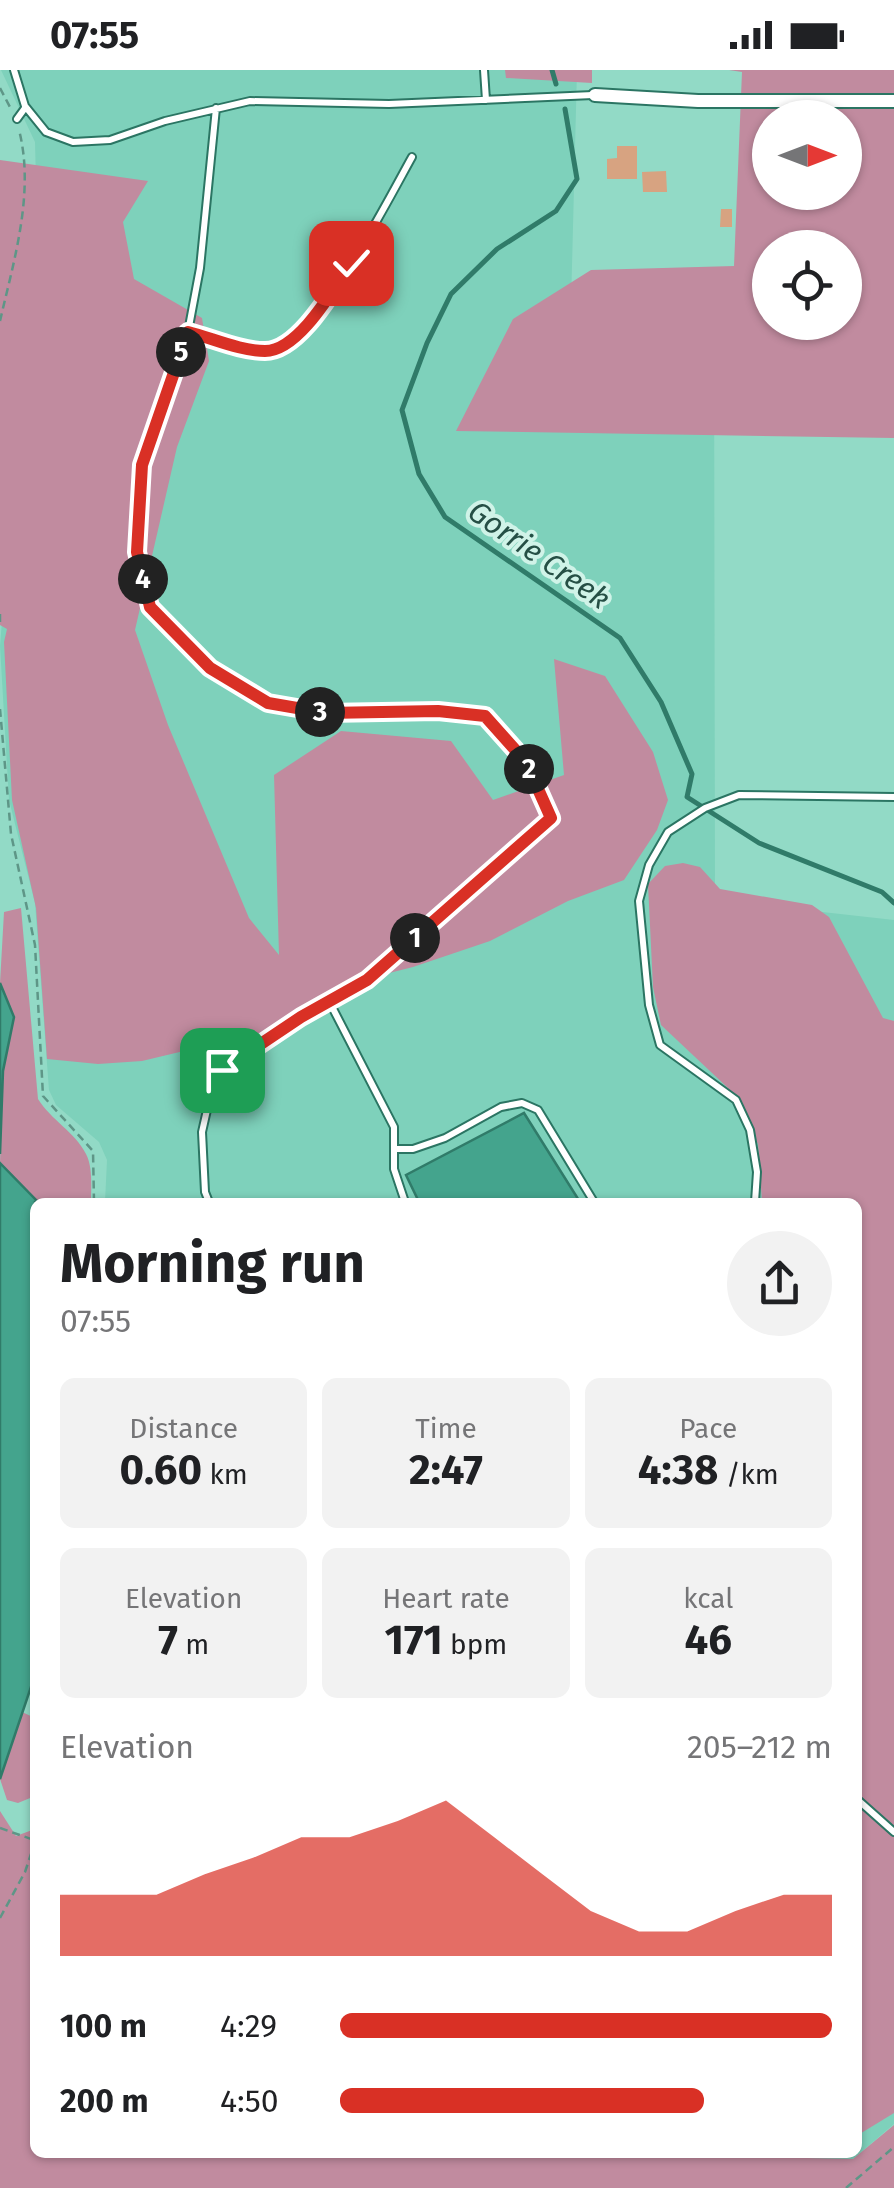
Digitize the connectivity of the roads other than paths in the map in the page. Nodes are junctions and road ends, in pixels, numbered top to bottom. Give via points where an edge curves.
1 (14, 70) edge
2 (484, 70) edge
3 (595, 95) joint
4 (486, 100) junction
5 (894, 101) edge
6 (25, 106) junction
7 (216, 108) junction
8 (16, 119) road end
9 (412, 156) dead end
10 (188, 332) junction
11 (894, 796) edge
12 (329, 1001) junction
13 (394, 1149) junction
14 (207, 1198) edge
15 (403, 1198) edge
16 (592, 1198) edge
17 (755, 1198) edge
18 (862, 1804) edge
19 (894, 1832) edge

1 - 6 lane
2 - 4 lane
3 - 4 lane
3 - 5 street
4 - 7 lane via 280,99
6 - 7 lane via 46,132 73,142 110,140
6 - 8 lane
7 - 10 lane
9 - 10 lane via 317,314 284,346 260,351
10 - 12 lane via 142,465 137,552 150,607 210,668 268,703 326,713 485,716 526,762 551,818 367,980
11 - 17 lane via 740,795 668,832 649,865 639,901 649,1005 660,1045 736,1100 750,1130
12 - 13 lane via 394,1126
12 - 14 lane via 222,1070 202,1132
13 - 15 lane
13 - 16 lane via 445,1138 522,1102 538,1110
18 - 19 lane

